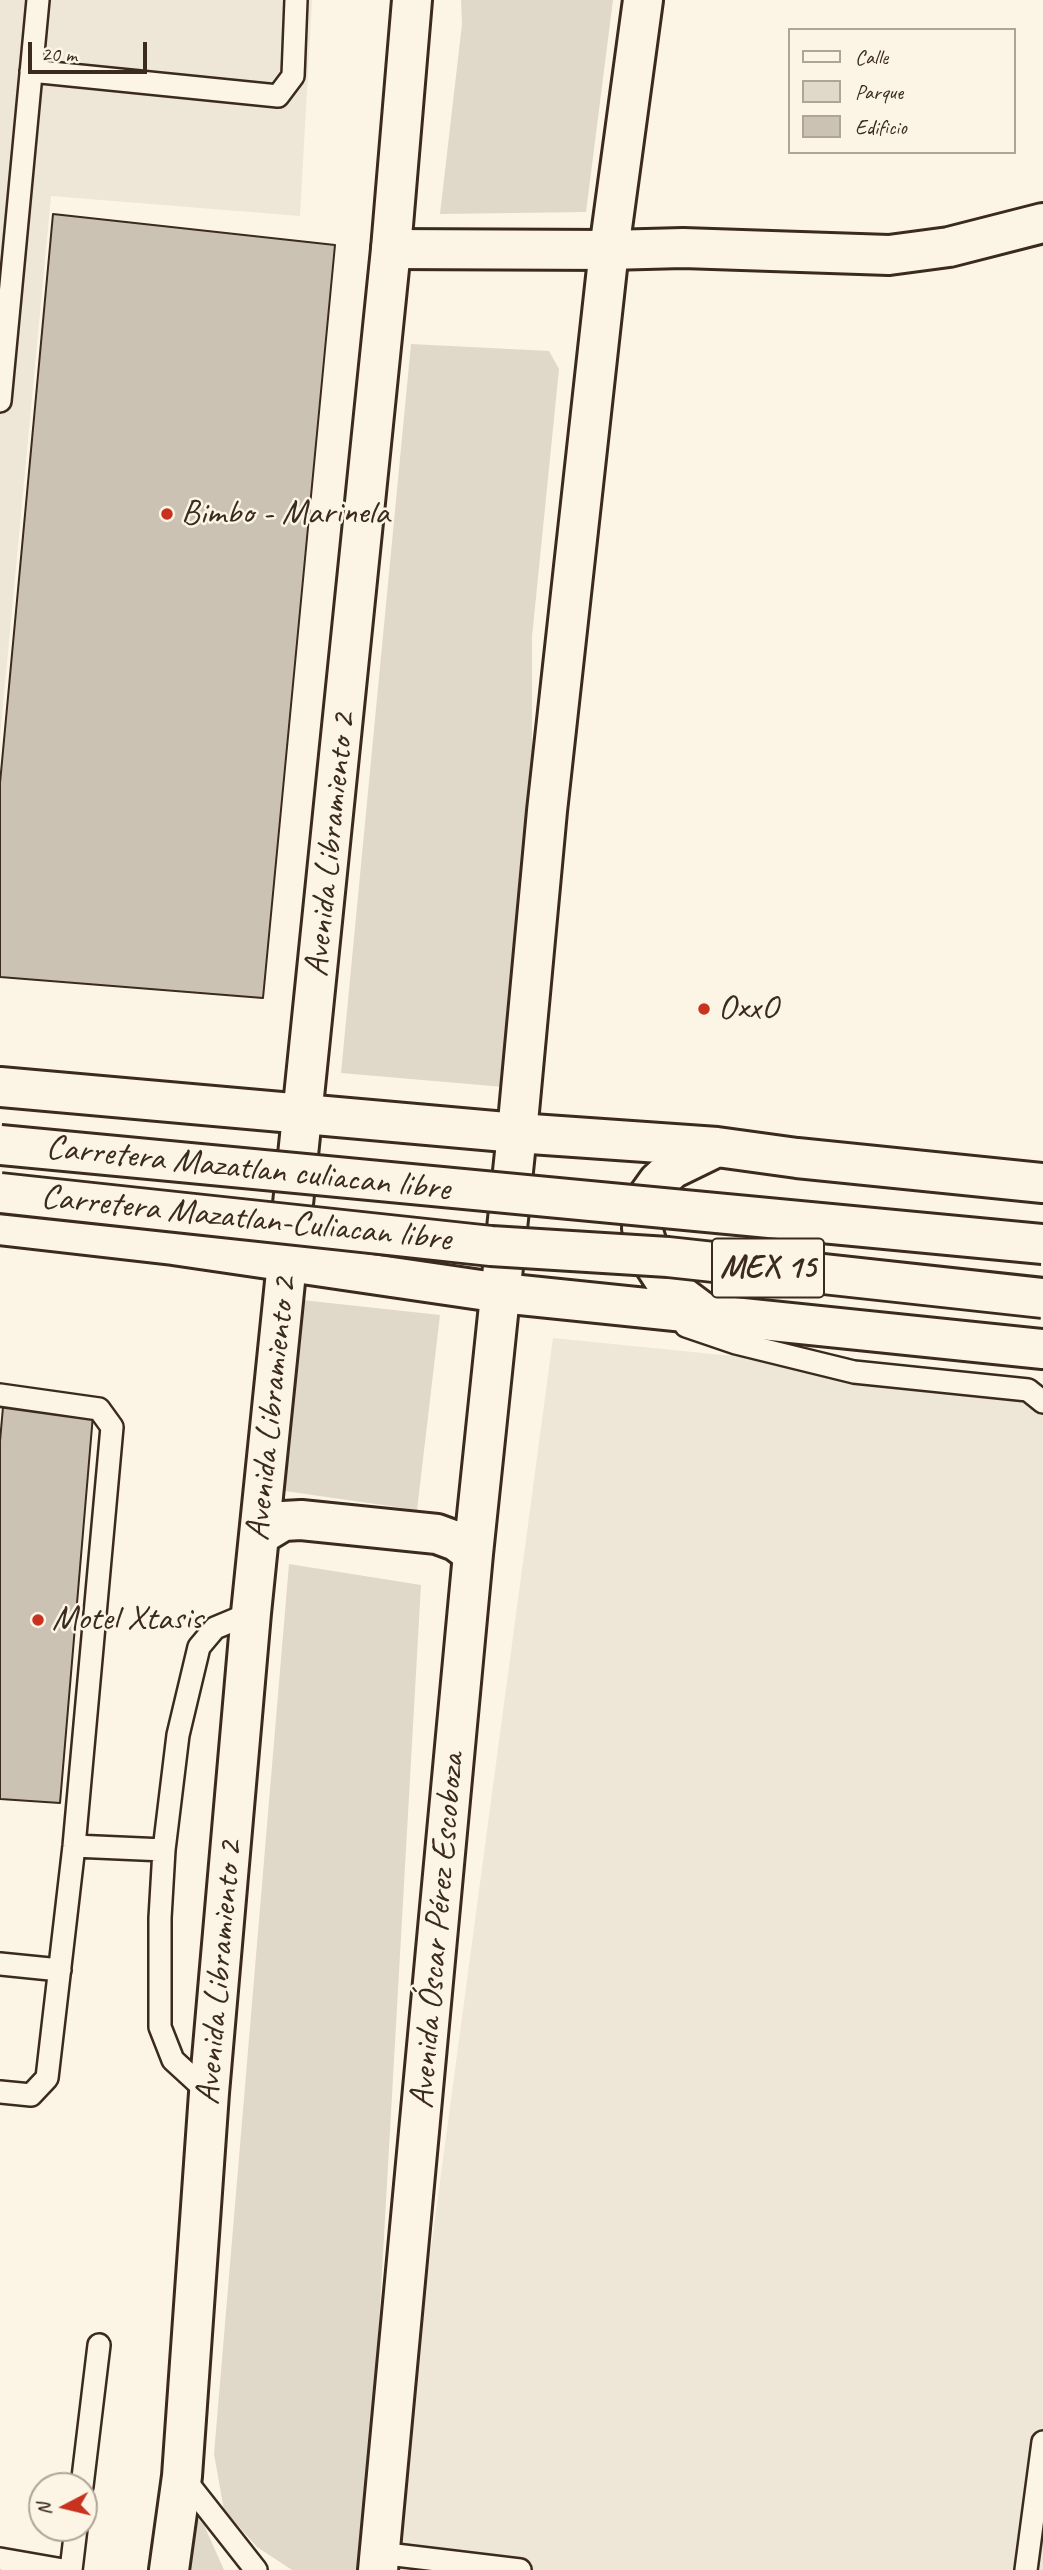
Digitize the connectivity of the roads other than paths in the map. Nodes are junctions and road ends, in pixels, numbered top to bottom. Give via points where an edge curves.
1 (38, 0) edge
2 (296, 0) edge
3 (412, 0) edge
4 (643, 0) edge
5 (31, 71) junction
6 (1043, 223) edge
7 (391, 249) junction
8 (609, 250) junction
9 (0, 401) edge
10 (0, 1087) edge
11 (304, 1115) junction
12 (517, 1133) junction
13 (0, 1145) edge
14 (717, 1147) junction
15 (1043, 1182) edge
16 (0, 1193) edge
17 (0, 1225) edge
18 (1043, 1244) edge
19 (287, 1263) junction
20 (501, 1293) junction
21 (1043, 1298) edge
22 (635, 1308) junction
23 (705, 1314) junction
24 (1043, 1349) edge
25 (0, 1395) edge
26 (1043, 1402) edge
27 (260, 1535) junction
28 (473, 1554) junction
29 (251, 1613) junction
30 (74, 1846) junction
31 (164, 1850) junction
32 (0, 1964) edge
33 (60, 1970) junction
34 (0, 2092) edge
35 (209, 2093) junction
36 (99, 2345) dead end
37 (1043, 2442) edge
38 (84, 2472) edge
39 (182, 2476) junction
40 (74, 2542) edge
41 (0, 2559) edge
42 (379, 2561) edge
43 (62, 2570) edge
44 (71, 2570) edge
45 (169, 2570) edge
46 (256, 2570) edge
47 (520, 2570) edge
48 (1026, 2570) edge

1 - 5 lane
2 - 5 lane via 293,76 278,96
3 - 7 main road, Avenida Libramiento 2
4 - 8 main road
5 - 9 lane
6 - 8 main road via 949,247 889,256 750,249
7 - 8 main road
7 - 11 main road, Avenida Libramiento 2
8 - 12 main road via 547,811
10 - 11 main road
11 - 12 main road
11 - 19 main road, Avenida Libramiento 2
12 - 14 main road
12 - 20 main road
13 - 18 main road, Carretera Mazatlan culiacan libre / MEX 15, bridge
14 - 15 main road
14 - 23 main road via 672,1169 658,1182 648,1196 642,1228 652,1261 663,1278
16 - 21 main road, Carretera Mazatlan-Culiacan libre / MEX 15, bridge via 491,1246 668,1258
17 - 19 main road
19 - 20 main road
19 - 27 main road, Avenida Libramiento 2
20 - 22 main road
20 - 28 main road, Avenida Óscar Pérez Escoboza
22 - 23 main road
22 - 26 lane via 736,1343 854,1371 1028,1390
23 - 24 main road
25 - 30 lane via 99,1409 112,1427
27 - 28 main road via 283,1521 301,1520 437,1534
27 - 29 main road, Avenida Libramiento 2
28 - 42 main road, Avenida Óscar Pérez Escoboza
29 - 31 lane via 215,1628 200,1647 178,1735
29 - 35 main road, Avenida Libramiento 2
30 - 31 lane
30 - 33 lane
31 - 35 lane via 160,2027 173,2060
32 - 33 lane
33 - 34 lane via 47,2078 31,2095
35 - 39 main road, Avenida Libramiento 2
36 - 38 lane
37 - 48 lane
39 - 45 main road, Avenida Libramiento 2
39 - 46 lane
40 - 44 lane
41 - 43 lane
42 - 47 lane

